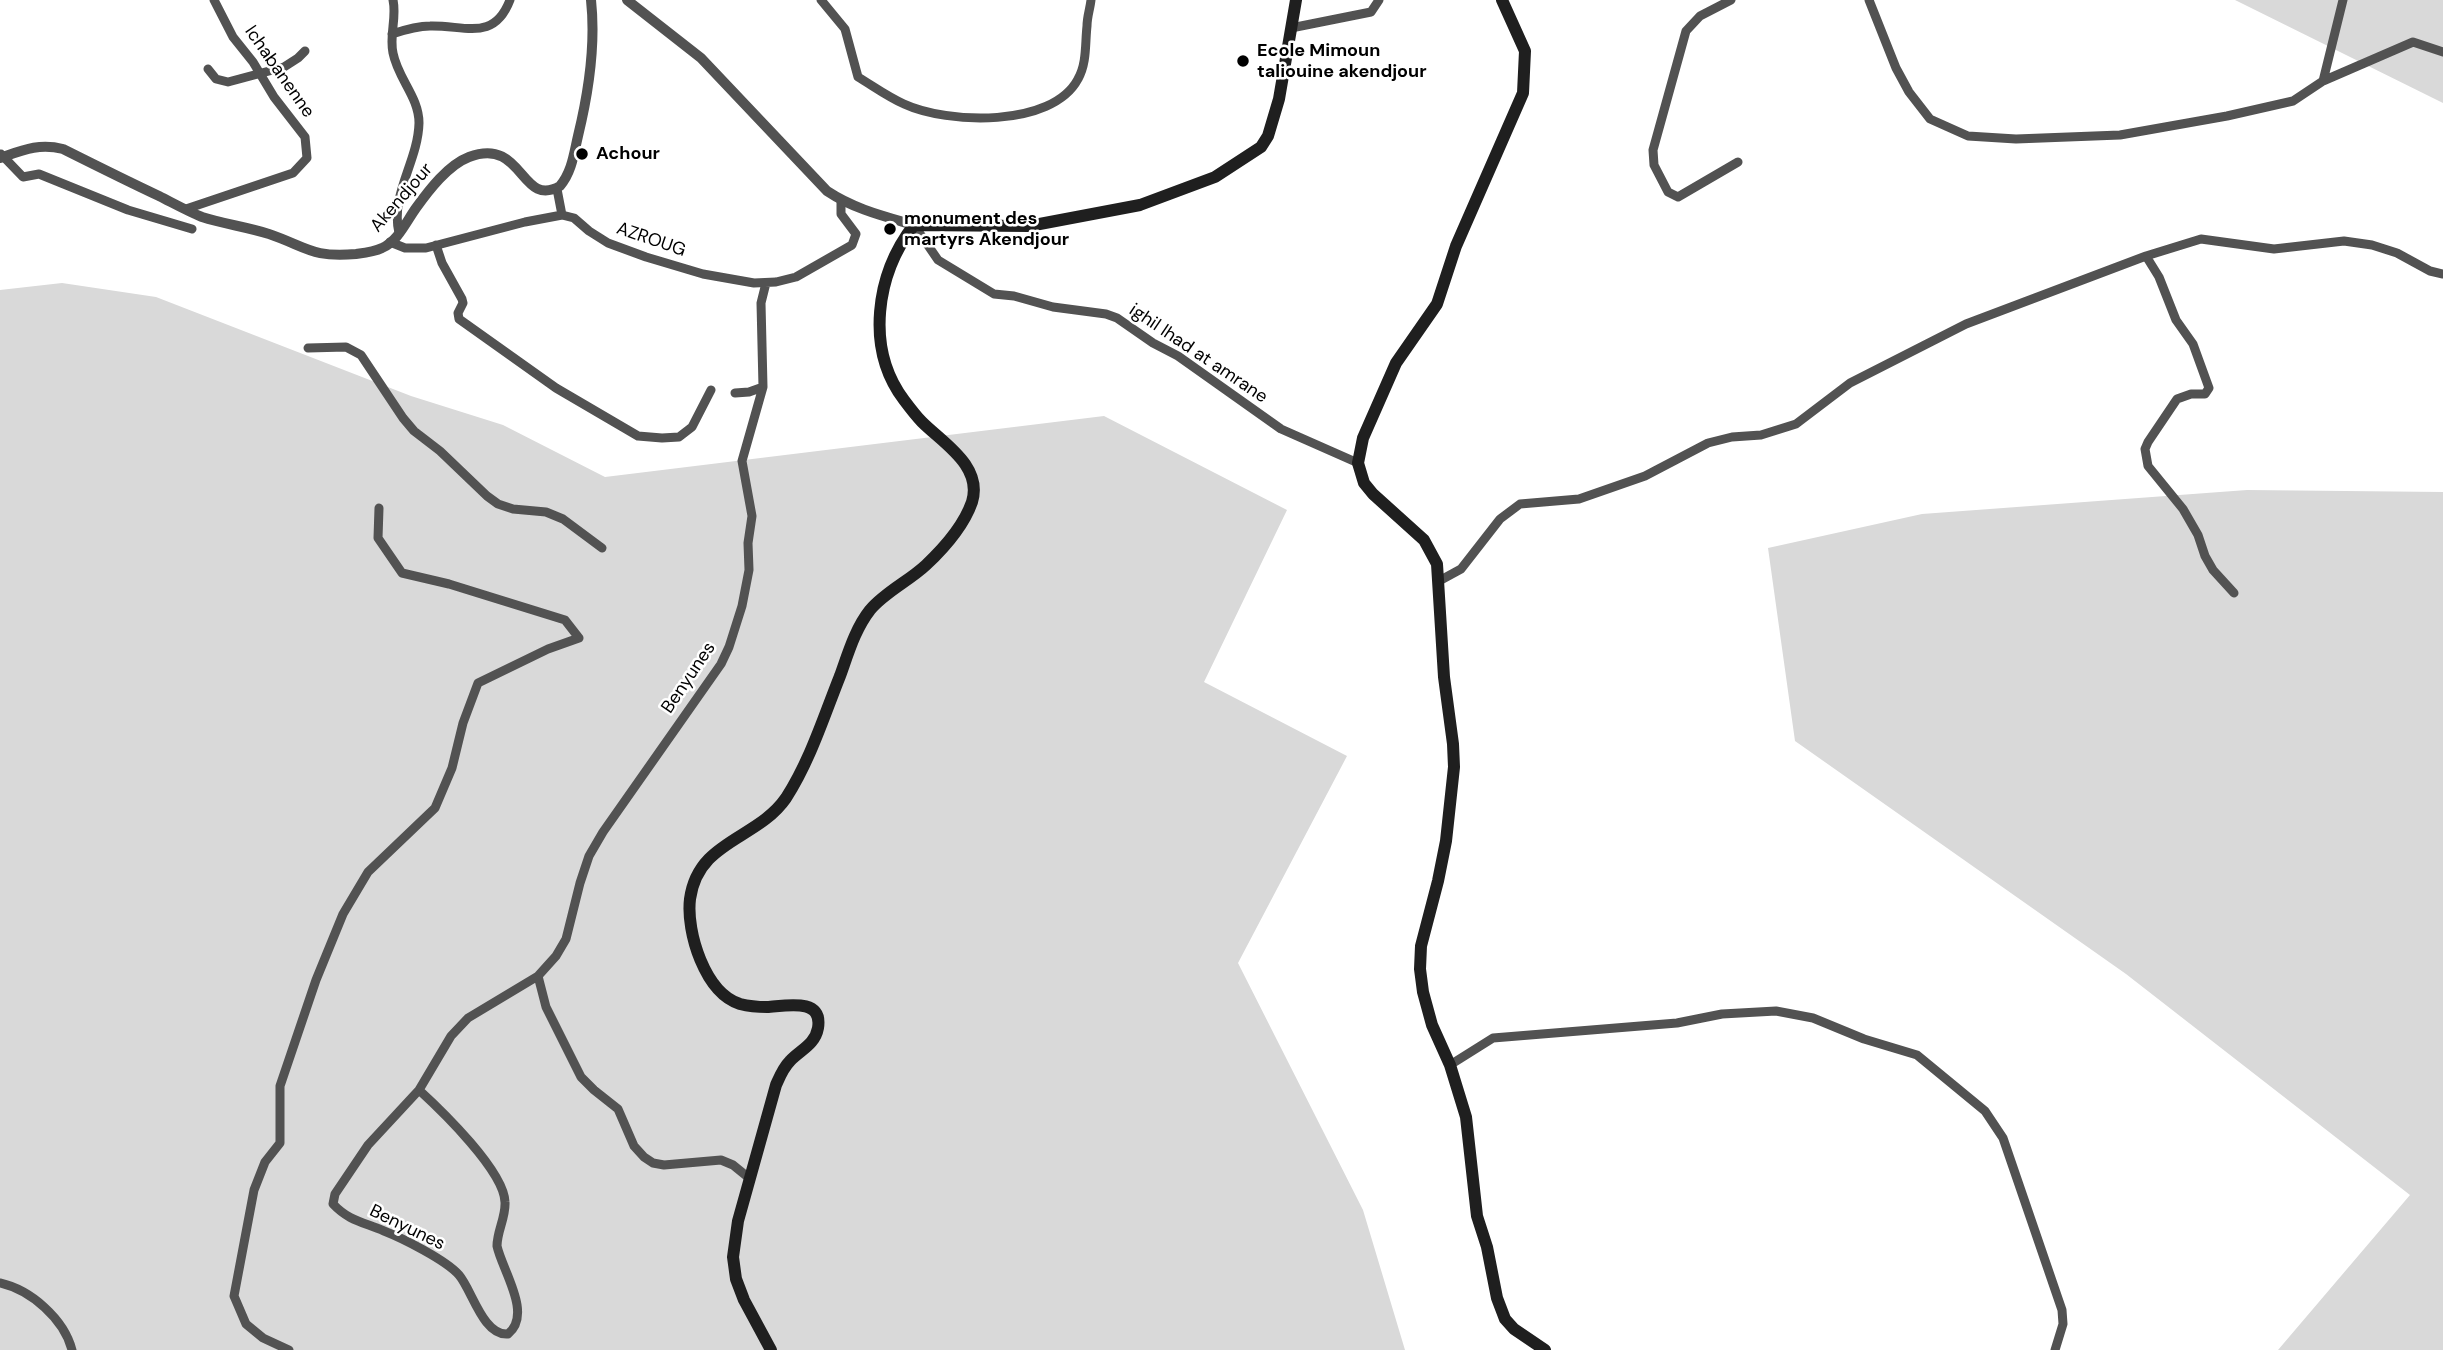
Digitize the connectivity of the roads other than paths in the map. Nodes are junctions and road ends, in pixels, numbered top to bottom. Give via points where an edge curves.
1 (215, 0) edge
2 (393, 0) edge
3 (510, 0) edge
4 (590, 0) edge
5 (627, 0) edge
6 (821, 0) edge
7 (1091, 0) edge
8 (1296, 0) edge
9 (1379, 0) edge
10 (1502, 0) edge
11 (1731, 0) edge
12 (1869, 0) edge
13 (2343, 0) edge
14 (1291, 27) junction
15 (392, 34) junction
16 (305, 51) dead end
17 (2443, 52) edge
18 (208, 69) dead end
19 (258, 74) junction
20 (2323, 81) junction
21 (1, 156) edge
22 (1738, 162) dead end
23 (557, 188) junction
24 (841, 201) junction
25 (186, 209) junction
26 (562, 215) junction
27 (914, 225) junction
28 (192, 229) dead end
29 (399, 233) junction
30 (390, 243) junction
31 (436, 245) junction
32 (2146, 256) junction
33 (2443, 274) edge
34 (766, 283) junction
35 (308, 348) dead end
36 (763, 387) junction
37 (712, 390) dead end
38 (735, 393) dead end
39 (1358, 463) junction
40 (379, 508) dead end
41 (602, 548) dead end
42 (1439, 581) junction
43 (2234, 593) dead end
44 (538, 976) junction
45 (1450, 1065) junction
46 (419, 1090) junction
47 (749, 1178) junction
48 (0, 1283) edge
49 (72, 1350) edge
50 (289, 1350) edge
51 (771, 1350) edge
52 (1545, 1350) edge
53 (2055, 1350) edge

1 - 19 street, Ichabanenne
2 - 15 street
3 - 15 street via 494,25 475,29 417,27
4 - 23 street via 592,45 586,101 571,167
5 - 24 street via 701,58
6 - 7 street via 845,29 858,77 904,105 974,118 1016,116 1042,108 1074,85 1083,66
8 - 14 main road
9 - 14 street via 1371,12
10 - 39 main road via 1525,51 1523,93 1456,246 1437,304 1396,363 1363,438
11 - 22 street via 1700,16 1686,30 1653,158 1668,192 1678,197
12 - 20 street via 1909,92 1930,119 1968,136 2120,135 2293,101
13 - 20 street
14 - 27 main road via 1268,136 1261,147 1215,177 1140,205 1029,226
15 - 29 street via 394,61 413,97 419,122 397,206
16 - 19 street via 284,67
17 - 20 street via 2413,42
18 - 19 street via 216,79 228,82
19 - 25 street, Ichabanenne via 305,136 307,158 293,173
21 - 25 street, Akendjour via 38,146 63,149
21 - 28 street via 23,177 39,174 128,210
23 - 26 street
23 - 29 street, Akendjour via 546,191 529,185 513,163 499,156 470,157 433,187
24 - 27 street
24 - 34 street, AZROUG via 841,214 856,234 852,245 796,277
25 - 30 street, Akendjour via 326,255 367,253
26 - 31 street
26 - 34 street, AZROUG via 574,218 608,243 646,257 730,281
27 - 39 street, ighil lhad at amrane via 938,260 994,294 1117,318 1281,429
27 - 47 main road via 884,280 879,317 883,351 888,373 903,398 970,473 972,501 933,558 871,609 857,631 828,708 785,798 758,825 714,852 700,870 690,899 691,930 699,957 720,992 752,1006 802,1004 817,1016 812,1043 791,1060 776,1085
29 - 30 street, Akendjour
30 - 31 street via 412,249
31 - 37 street via 463,303 459,319 556,388 638,436 679,436 692,427
32 - 33 street via 2201,239 2274,250 2344,241 2384,249
32 - 42 street via 1966,324 1850,383 1796,424 1708,443 1645,476 1579,499 1520,504 1500,519 1461,569
32 - 43 street via 2193,345 2209,388 2205,394 2177,400 2148,442 2146,459 2191,520 2213,570
34 - 36 street, Benyunes via 761,303
35 - 41 street via 346,347 361,355 409,425 487,496 513,509 546,512 563,519
36 - 38 street
36 - 44 street, Benyunes via 742,461 752,526 746,589 729,647 589,856 566,939
39 - 42 main road via 1373,494 1424,540 1437,564
40 - 50 street via 378,538 402,573 565,620 579,638 478,683 435,808 368,872 343,914 316,980 281,1086 281,1143 265,1162 254,1190 234,1296 246,1324
42 - 45 main road via 1454,767 1446,841 1421,946 1420,969 1432,1025
44 - 46 street, Benyunes via 468,1018 451,1036
44 - 47 street via 546,1007 581,1077 618,1109 643,1157 664,1165 721,1160
45 - 52 main road via 1465,1117 1477,1216 1497,1297 1514,1329
45 - 53 street via 1493,1038 1776,1012 1814,1018 1917,1055 1985,1111 2003,1138 2062,1310
46 - 46 street, Benyunes via 368,1144 333,1204 344,1216 387,1232 442,1262 459,1275 493,1329 508,1334 518,1311 497,1246 505,1209 502,1188 457,1126
47 - 51 main road via 733,1257 740,1290
48 - 49 street via 36,1301 55,1317

